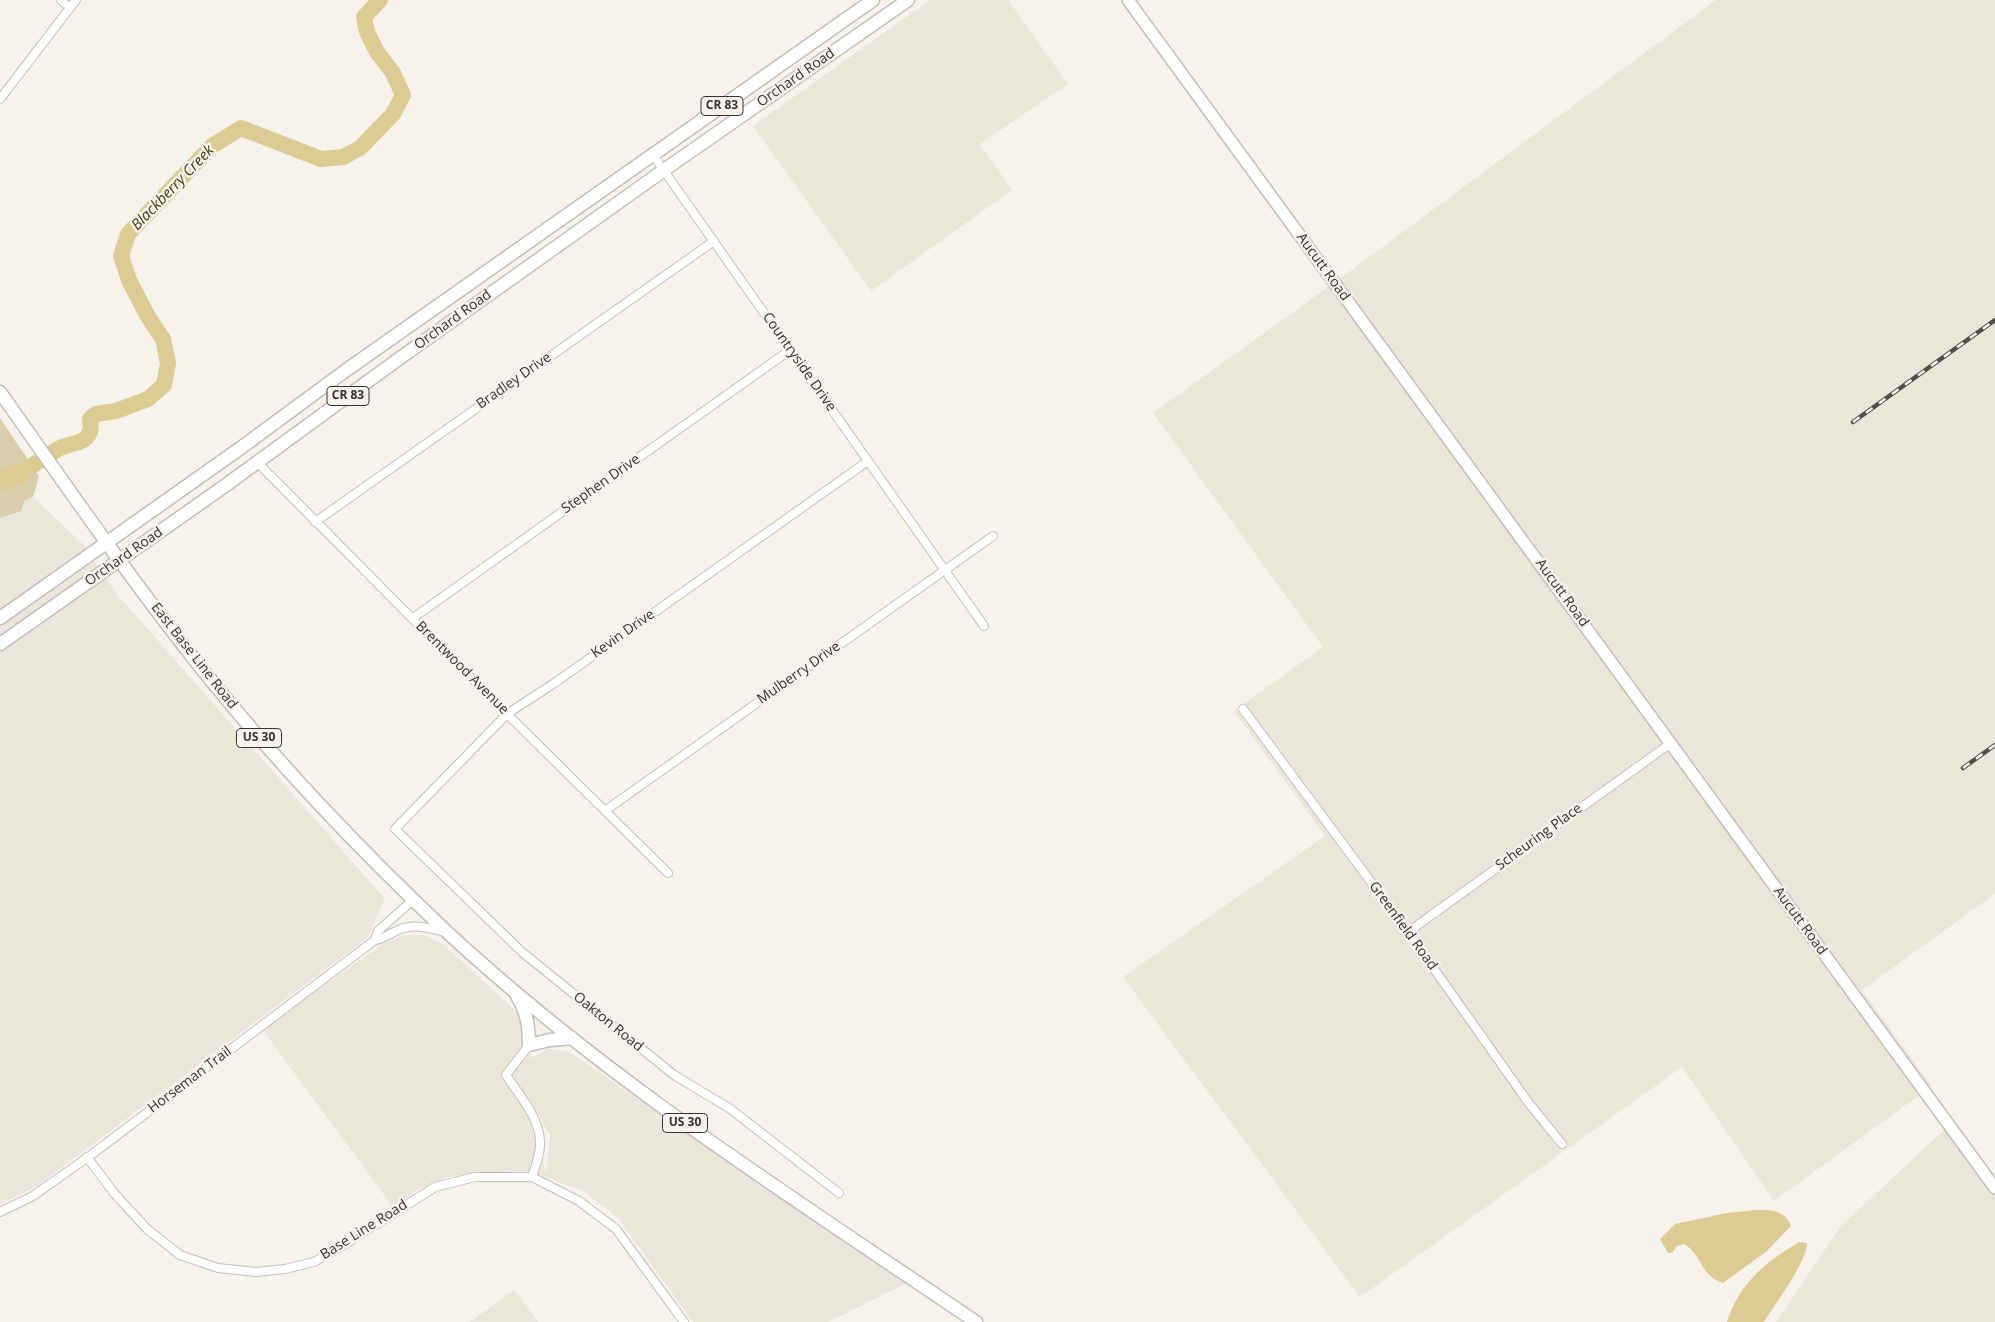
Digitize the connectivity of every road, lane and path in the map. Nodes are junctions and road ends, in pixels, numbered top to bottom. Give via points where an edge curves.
1 (61, 0) edge
2 (76, 0) edge
3 (873, 0) edge
4 (908, 0) edge
5 (1128, 0) edge
6 (69, 7) junction
7 (0, 99) edge
8 (653, 155) junction
9 (664, 170) junction
10 (714, 241) junction
11 (790, 350) junction
12 (0, 392) edge
13 (868, 461) junction
14 (257, 462) junction
15 (315, 522) junction
16 (993, 536) dead end
17 (106, 541) junction
18 (120, 560) junction
19 (944, 570) junction
20 (0, 618) edge
21 (413, 618) junction
22 (984, 626) dead end
23 (0, 644) edge
24 (1243, 709) dead end
25 (507, 714) junction
26 (1671, 743) junction
27 (606, 810) junction
28 (395, 829) joint
29 (668, 873) dead end
30 (414, 899) junction
31 (1408, 932) junction
32 (448, 933) junction
33 (375, 940) junction
34 (511, 987) junction
35 (572, 1038) junction
36 (529, 1045) junction
37 (1562, 1144) dead end
38 (87, 1157) junction
39 (532, 1177) junction
40 (1995, 1188) edge
41 (839, 1193) dead end
42 (0, 1212) edge
43 (684, 1322) edge
44 (976, 1322) edge

1 - 6 street
2 - 6 street
3 - 8 main road, Orchard Road / CR 83
4 - 9 main road, Orchard Road / CR 83
5 - 26 street, Aucutt Road
6 - 7 street
8 - 9 street, Countryside Drive
8 - 17 main road, Orchard Road / CR 83
9 - 10 street, Countryside Drive
9 - 14 main road, Orchard Road / CR 83
10 - 11 street, Countryside Drive
10 - 15 street, Bradley Drive
11 - 13 street, Countryside Drive
11 - 21 street, Stephen Drive
12 - 17 main road, East Base Line Road / US 30
13 - 19 street, Countryside Drive
13 - 25 street, Kevin Drive
14 - 15 street, Brentwood Avenue
14 - 18 main road, Orchard Road / CR 83
15 - 21 street, Brentwood Avenue
16 - 19 street, Mulberry Drive
17 - 18 main road, East Base Line Road / US 30
17 - 20 main road, Orchard Road
18 - 23 main road, Orchard Road
18 - 30 main road, East Base Line Road / US 30 via 204,672 265,745
19 - 22 street, Countryside Drive
19 - 27 street, Mulberry Drive
21 - 25 street, Brentwood Avenue
24 - 31 street, Greenfield Road
25 - 27 street, Brentwood Avenue
25 - 28 street, Kevin Drive
26 - 31 street, Scheuring Place
26 - 40 street, Aucutt Road
27 - 29 street, Brentwood Avenue
28 - 41 street, Oakton Road via 522,952 674,1075 729,1108
30 - 32 main road, US 30
30 - 33 street, Horseman Trail via 378,931
31 - 37 street, Greenfield Road via 1528,1102
32 - 33 street, Horseman Trail via 412,926
32 - 34 main road, US 30
33 - 38 street, Horseman Trail
34 - 35 main road, US 30
34 - 36 main road via 524,1008
35 - 36 main road
35 - 44 main road, US 30 via 672,1114
36 - 39 street via 506,1075 530,1110 537,1127 540,1142
38 - 39 street, Base Line Road via 147,1229 180,1255 218,1268 256,1272 314,1262 435,1187 474,1177
38 - 42 street, Horseman Trail via 33,1196
39 - 43 street, Base Line Road via 579,1201 616,1229

